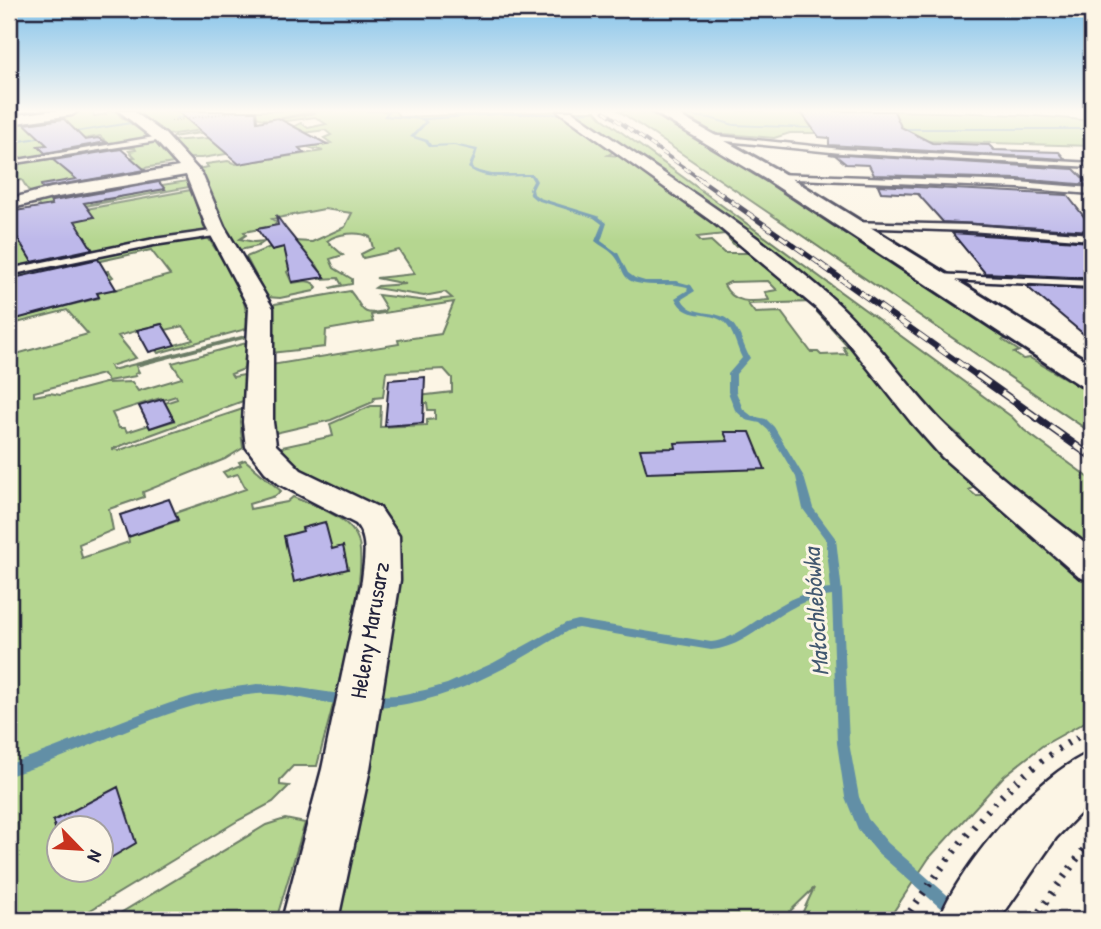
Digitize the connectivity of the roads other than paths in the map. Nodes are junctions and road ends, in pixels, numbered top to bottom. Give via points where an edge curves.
1 (39, 154) edge
2 (174, 154) edge
3 (626, 154) edge
4 (737, 154) edge
5 (895, 154) edge
6 (16, 161) dead end
7 (1092, 165) edge
8 (190, 170) junction
9 (774, 176) junction
10 (1092, 191) edge
11 (9, 204) edge
12 (851, 224) junction
13 (219, 233) junction
14 (1092, 237) edge
15 (9, 272) edge
16 (934, 277) junction
17 (1092, 284) edge
18 (1092, 379) edge
19 (1092, 568) edge
20 (1092, 774) edge
21 (310, 920) edge
22 (967, 920) edge

1 - 6 lane
2 - 8 street, Heleny Marusarz
3 - 19 street via 746,240 824,303 936,432
4 - 9 street
5 - 7 lane
8 - 11 street
8 - 13 street, Heleny Marusarz
9 - 10 lane
9 - 12 street
12 - 14 lane
12 - 16 street
13 - 15 lane
13 - 21 street, Heleny Marusarz via 261,309 261,447 290,477 368,516 381,536 381,580 346,769
16 - 17 lane
16 - 18 street
20 - 22 street via 981,856

